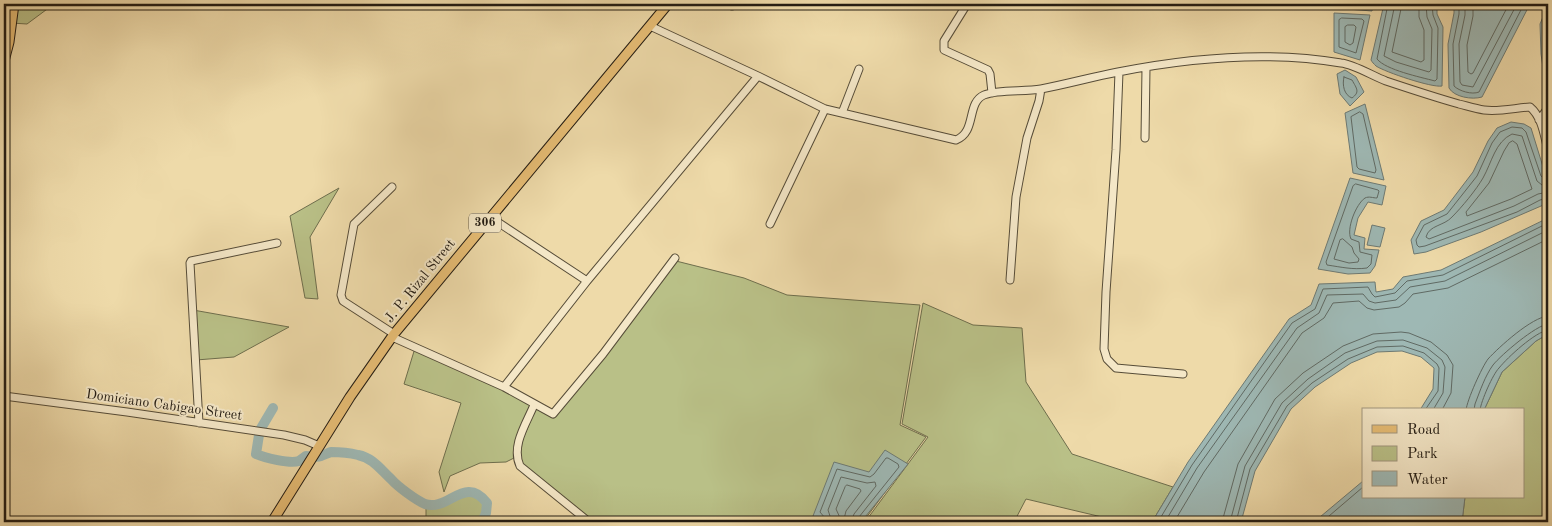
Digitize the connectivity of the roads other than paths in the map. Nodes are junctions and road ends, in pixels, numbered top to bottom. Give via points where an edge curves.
1 (14, 4) edge
2 (668, 4) edge
3 (967, 4) edge
4 (650, 26) junction
5 (4, 61) edge
6 (1146, 68) junction
7 (859, 69) dead end
8 (1119, 72) junction
9 (758, 76) junction
10 (1041, 89) junction
11 (992, 93) junction
12 (1548, 108) edge
13 (825, 109) junction
14 (842, 113) junction
15 (1539, 120) junction
16 (1144, 138) dead end
17 (1548, 150) edge
18 (392, 187) dead end
19 (490, 217) junction
20 (770, 224) dead end
21 (277, 243) dead end
22 (675, 258) dead end
23 (1010, 280) dead end
24 (587, 281) junction
25 (393, 336) junction
26 (1183, 374) dead end
27 (504, 387) junction
28 (4, 396) edge
29 (534, 405) junction
30 (200, 423) junction
31 (314, 453) junction
32 (272, 522) edge
33 (589, 522) edge

1 - 5 main road
2 - 4 main road, J. P. Rizal Street / 306
3 - 11 street via 944,40 944,50 988,70
4 - 9 street
4 - 19 main road, J. P. Rizal Street / 306
6 - 8 street
6 - 15 street via 1239,57 1341,63 1419,92 1484,110 1530,107
6 - 16 street
7 - 14 street
8 - 10 street
8 - 26 street via 1104,349 1107,359 1116,368
9 - 13 street
9 - 24 street
10 - 11 street
10 - 23 street via 1026,138 1016,197
11 - 14 street via 984,95 975,104 967,131 956,140
12 - 15 street
13 - 14 street
13 - 20 street
15 - 17 street
18 - 25 street via 354,224 341,295 343,301
19 - 24 street
19 - 25 main road, J. P. Rizal Street / 306
21 - 30 street via 190,263
22 - 29 street via 553,414
24 - 27 street
25 - 27 street
25 - 31 main road, J. P. Rizal Street / 306
27 - 29 street
28 - 30 street, Domiciano Cabigao Street
29 - 33 street via 516,448 520,466
30 - 31 street, Domiciano Cabigao Street via 305,440
31 - 32 main road, J. P. Rizal Street / 306

